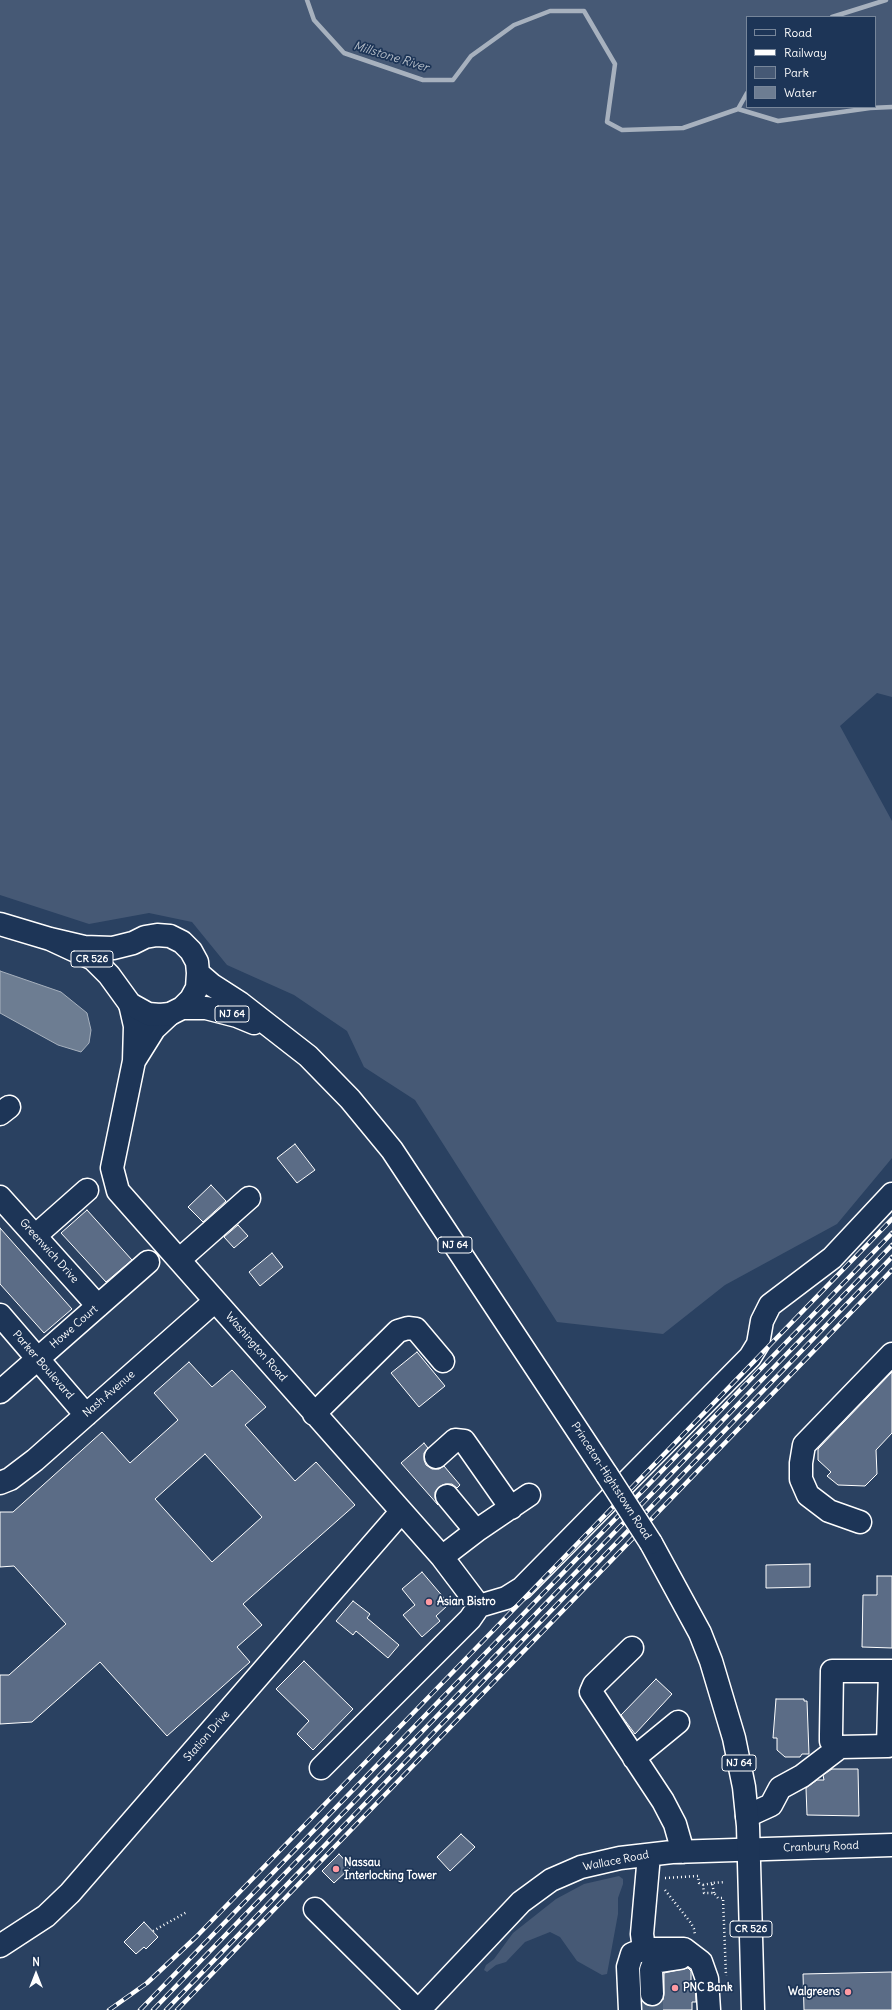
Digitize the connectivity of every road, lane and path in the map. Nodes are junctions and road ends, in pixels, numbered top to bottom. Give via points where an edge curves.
1 (0, 924) edge
2 (50, 939) junction
3 (133, 943) junction
4 (198, 972) junction
5 (126, 998) junction
6 (176, 1011) junction
7 (279, 1033) junction
8 (134, 1061) junction
9 (87, 1190) dead end
10 (892, 1194) edge
11 (0, 1197) edge
12 (249, 1198) dead end
13 (35, 1236) junction
14 (179, 1260) junction
15 (148, 1262) dead end
16 (215, 1301) junction
17 (98, 1306) junction
18 (0, 1315) edge
19 (892, 1354) edge
20 (38, 1359) junction
21 (443, 1360) dead end
22 (0, 1392) edge
23 (314, 1414) junction
24 (86, 1415) junction
25 (436, 1457) dead end
26 (0, 1483) edge
27 (529, 1495) dead end
28 (447, 1496) dead end
29 (511, 1508) junction
30 (401, 1512) junction
31 (860, 1522) dead end
32 (476, 1531) junction
33 (442, 1557) junction
34 (479, 1606) junction
35 (632, 1648) dead end
36 (891, 1671) edge
37 (678, 1722) dead end
38 (840, 1747) junction
39 (634, 1758) junction
40 (320, 1768) dead end
41 (747, 1816) junction
42 (892, 1845) edge
43 (749, 1849) junction
44 (683, 1852) junction
45 (649, 1855) junction
46 (654, 1878) junction
47 (725, 1882) dead end
48 (712, 1883) junction
49 (703, 1885) junction
50 (714, 1893) junction
51 (315, 1910) dead end
52 (187, 1912) dead end
53 (153, 1931) dead end
54 (0, 1946) edge
55 (644, 1953) junction
56 (693, 1956) junction
57 (727, 1983) dead end
58 (641, 1998) edge
59 (418, 2010) edge
60 (709, 2010) edge
61 (753, 2010) edge

1 - 2 street, Washington Road / CR 526
2 - 3 street, Washington Road / CR 526 via 84,947 113,948
2 - 5 street, Washington Road / CR 526 via 93,959 110,975
3 - 4 street, Washington Road / CR 526 via 145,937 170,936 182,942 191,951 197,962
3 - 5 street via 119,966 118,980
4 - 6 street via 197,988 191,999
4 - 7 street, Princeton-Hightstown Road / NJ 64 via 212,986 240,1003
5 - 6 street, Washington Road / CR 526 via 148,1014 160,1016
5 - 8 street, Washington Road via 135,1026
6 - 7 street, Princeton-Hightstown Road / NJ 64 via 206,1008 222,1011
6 - 8 street, Washington Road via 154,1029
7 - 41 street, Princeton-Hightstown Road / NJ 64, bridge via 308,1056 350,1099 392,1150 651,1543 688,1609 711,1661 734,1738
8 - 14 street, Washington Road via 112,1168 118,1191
9 - 13 street
10 - 34 street via 832,1258 770,1305 763,1316 758,1344 750,1357 522,1588 506,1598
11 - 13 street, Greenwich Drive
12 - 14 street
13 - 17 street, Greenwich Drive
14 - 16 street, Washington Road
15 - 17 street, Howe Court
16 - 23 street, Washington Road
16 - 24 street, Nash Avenue
17 - 20 street, Howe Court
18 - 20 street, Parker Boulevard
19 - 31 street via 804,1445 801,1479 808,1495 829,1511
20 - 22 street, Howe Court
20 - 24 street, Parker Boulevard
21 - 23 street via 416,1329 398,1331
23 - 30 street, Washington Road
24 - 26 street, Nash Avenue via 35,1460 10,1479
25 - 29 street via 455,1440 464,1441
27 - 29 street
28 - 32 street
29 - 32 street
30 - 33 street, Washington Road
30 - 54 street, Station Drive via 68,1895 31,1927
32 - 33 street
33 - 34 street, Washington Road
34 - 40 street via 470,1619
35 - 39 street via 592,1686 591,1692
36 - 38 street via 888,1746
36 - 38 street via 832,1670 832,1741
37 - 39 street
38 - 41 street via 802,1776 780,1788 771,1805
39 - 44 street via 673,1820
41 - 43 street, Princeton-Hightstown Road / NJ 64
42 - 43 street, Cranbury Road
43 - 44 street, Wallace Road
43 - 61 street, Princeton-Hightstown Road / CR 526
44 - 45 street, Wallace Road
45 - 46 street
45 - 59 street, Wallace Road via 620,1858 581,1867 551,1880 534,1891
46 - 49 path via 698,1876 699,1883
46 - 55 street via 642,1934
46 - 56 path via 694,1929
47 - 48 path
48 - 49 path
48 - 50 path
49 - 50 path via 704,1893
50 - 57 path via 718,1898 723,1898
51 - 59 street
52 - 53 path
55 - 56 street via 684,1949
55 - 58 street via 632,1954 628,1967
56 - 58 street via 654,1962
56 - 60 street via 701,1962 706,1978

